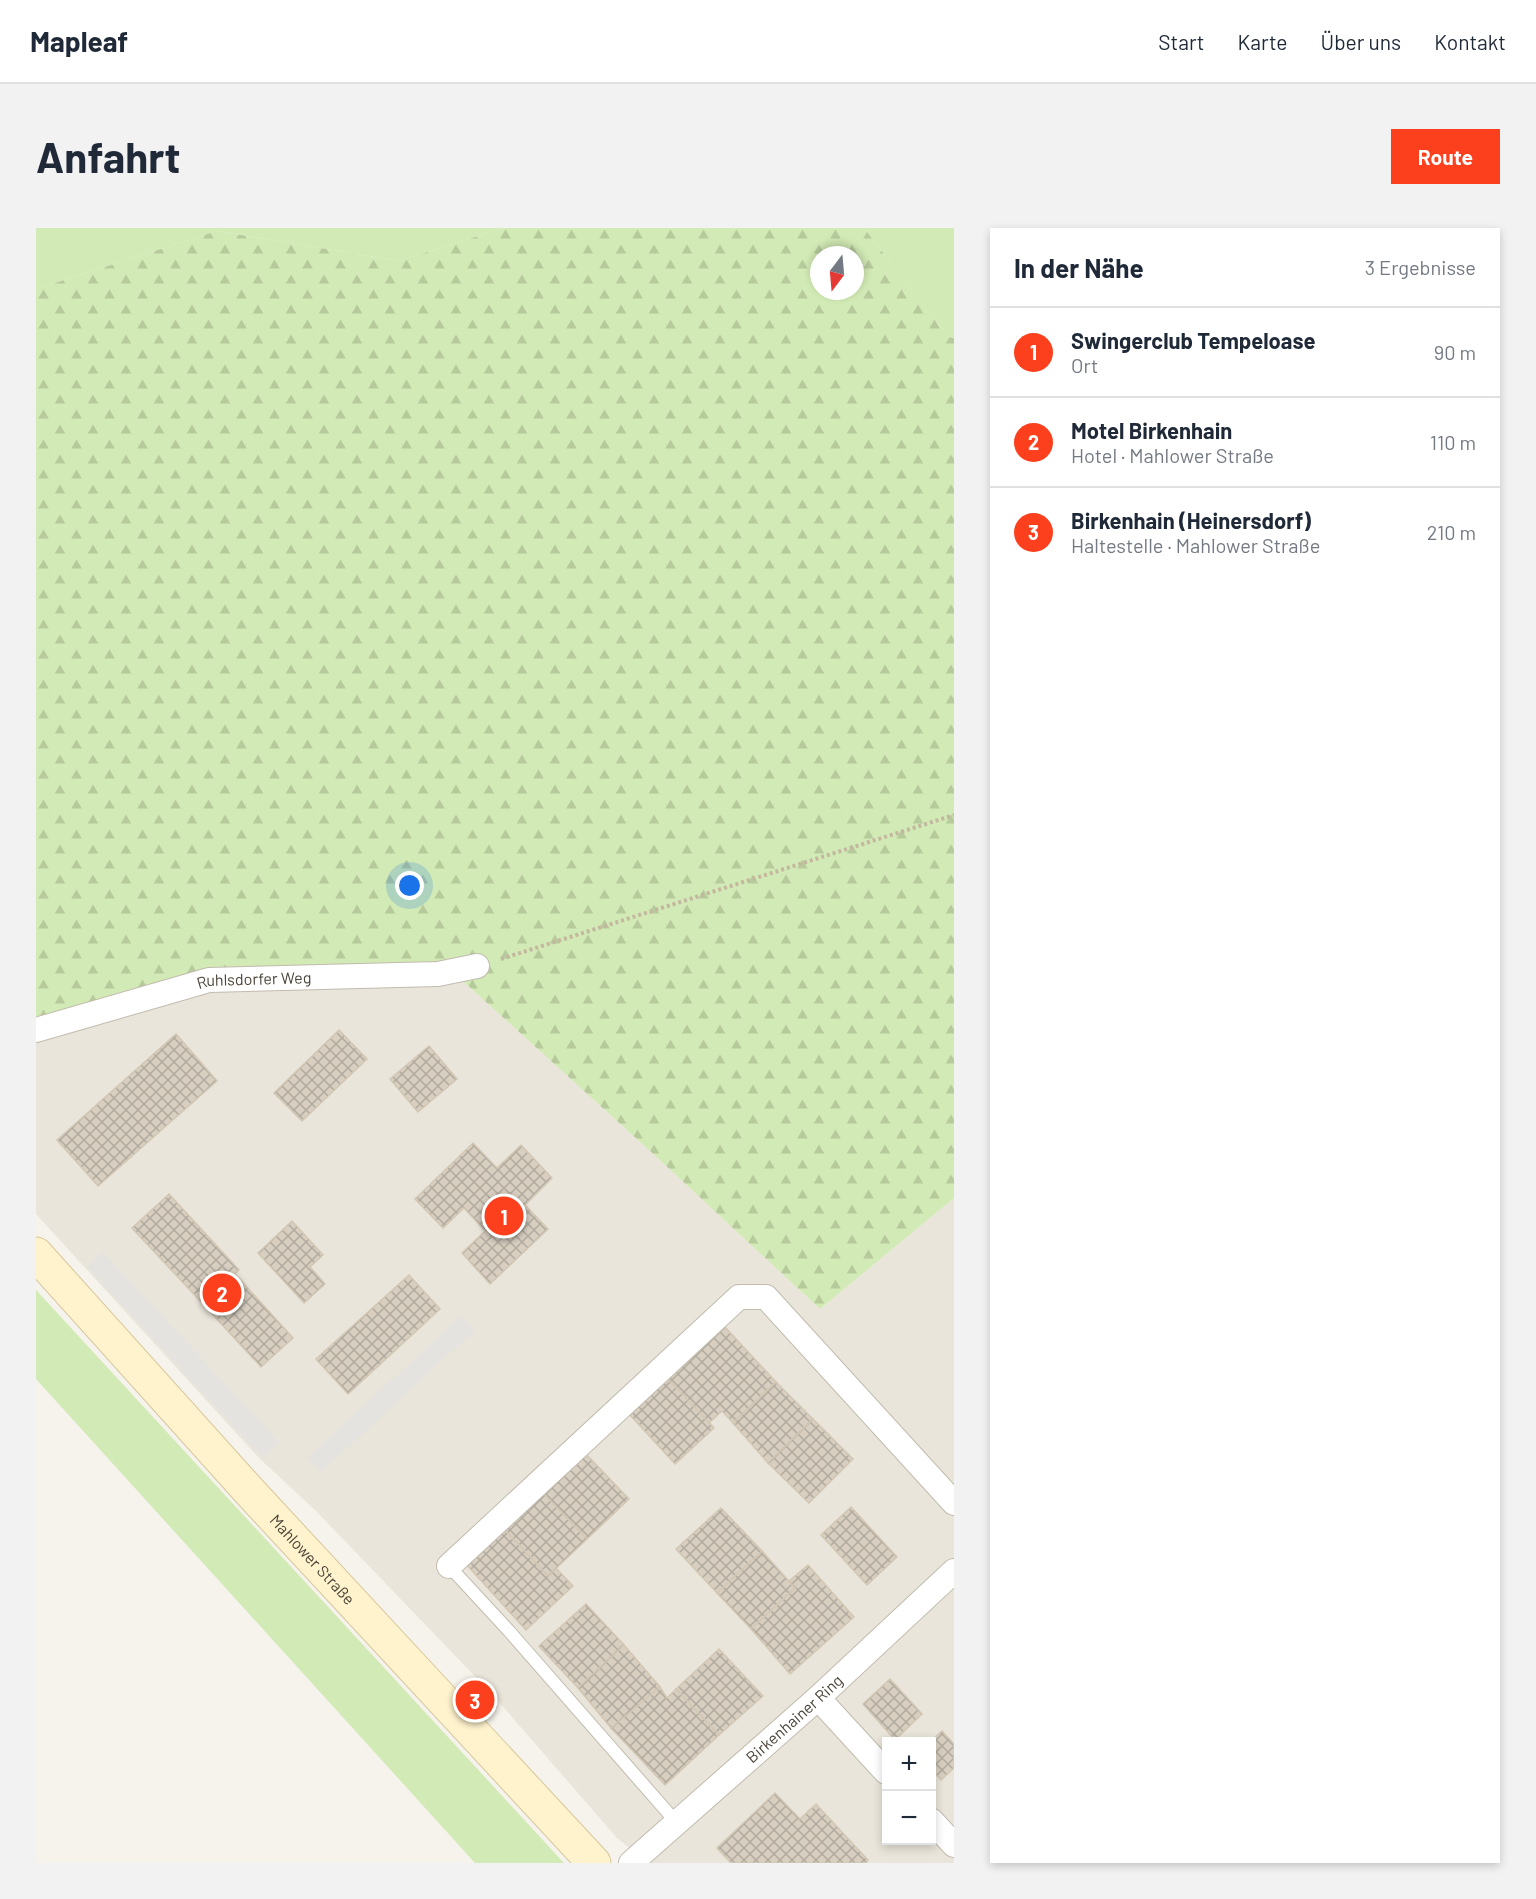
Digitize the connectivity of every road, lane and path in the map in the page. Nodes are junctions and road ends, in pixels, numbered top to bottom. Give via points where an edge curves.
1 (954, 815) edge
2 (477, 966) joint
3 (36, 1030) edge
4 (36, 1254) edge
5 (954, 1503) edge
6 (449, 1566) joint
7 (954, 1571) edge
8 (818, 1698) junction
9 (882, 1768) edge
10 (677, 1823) junction
11 (936, 1825) edge
12 (954, 1845) edge
13 (594, 1863) edge
14 (631, 1863) edge

1 - 2 path
2 - 3 street, Ruhlsdorfer Weg via 438,974 209,980
4 - 13 main road, Mahlower Straße
5 - 6 street via 766,1297 739,1297
6 - 10 lane
7 - 8 street, Birkenhainer Ring
8 - 9 street
8 - 10 street, Birkenhainer Ring
10 - 14 street, Birkenhainer Ring
11 - 12 street

